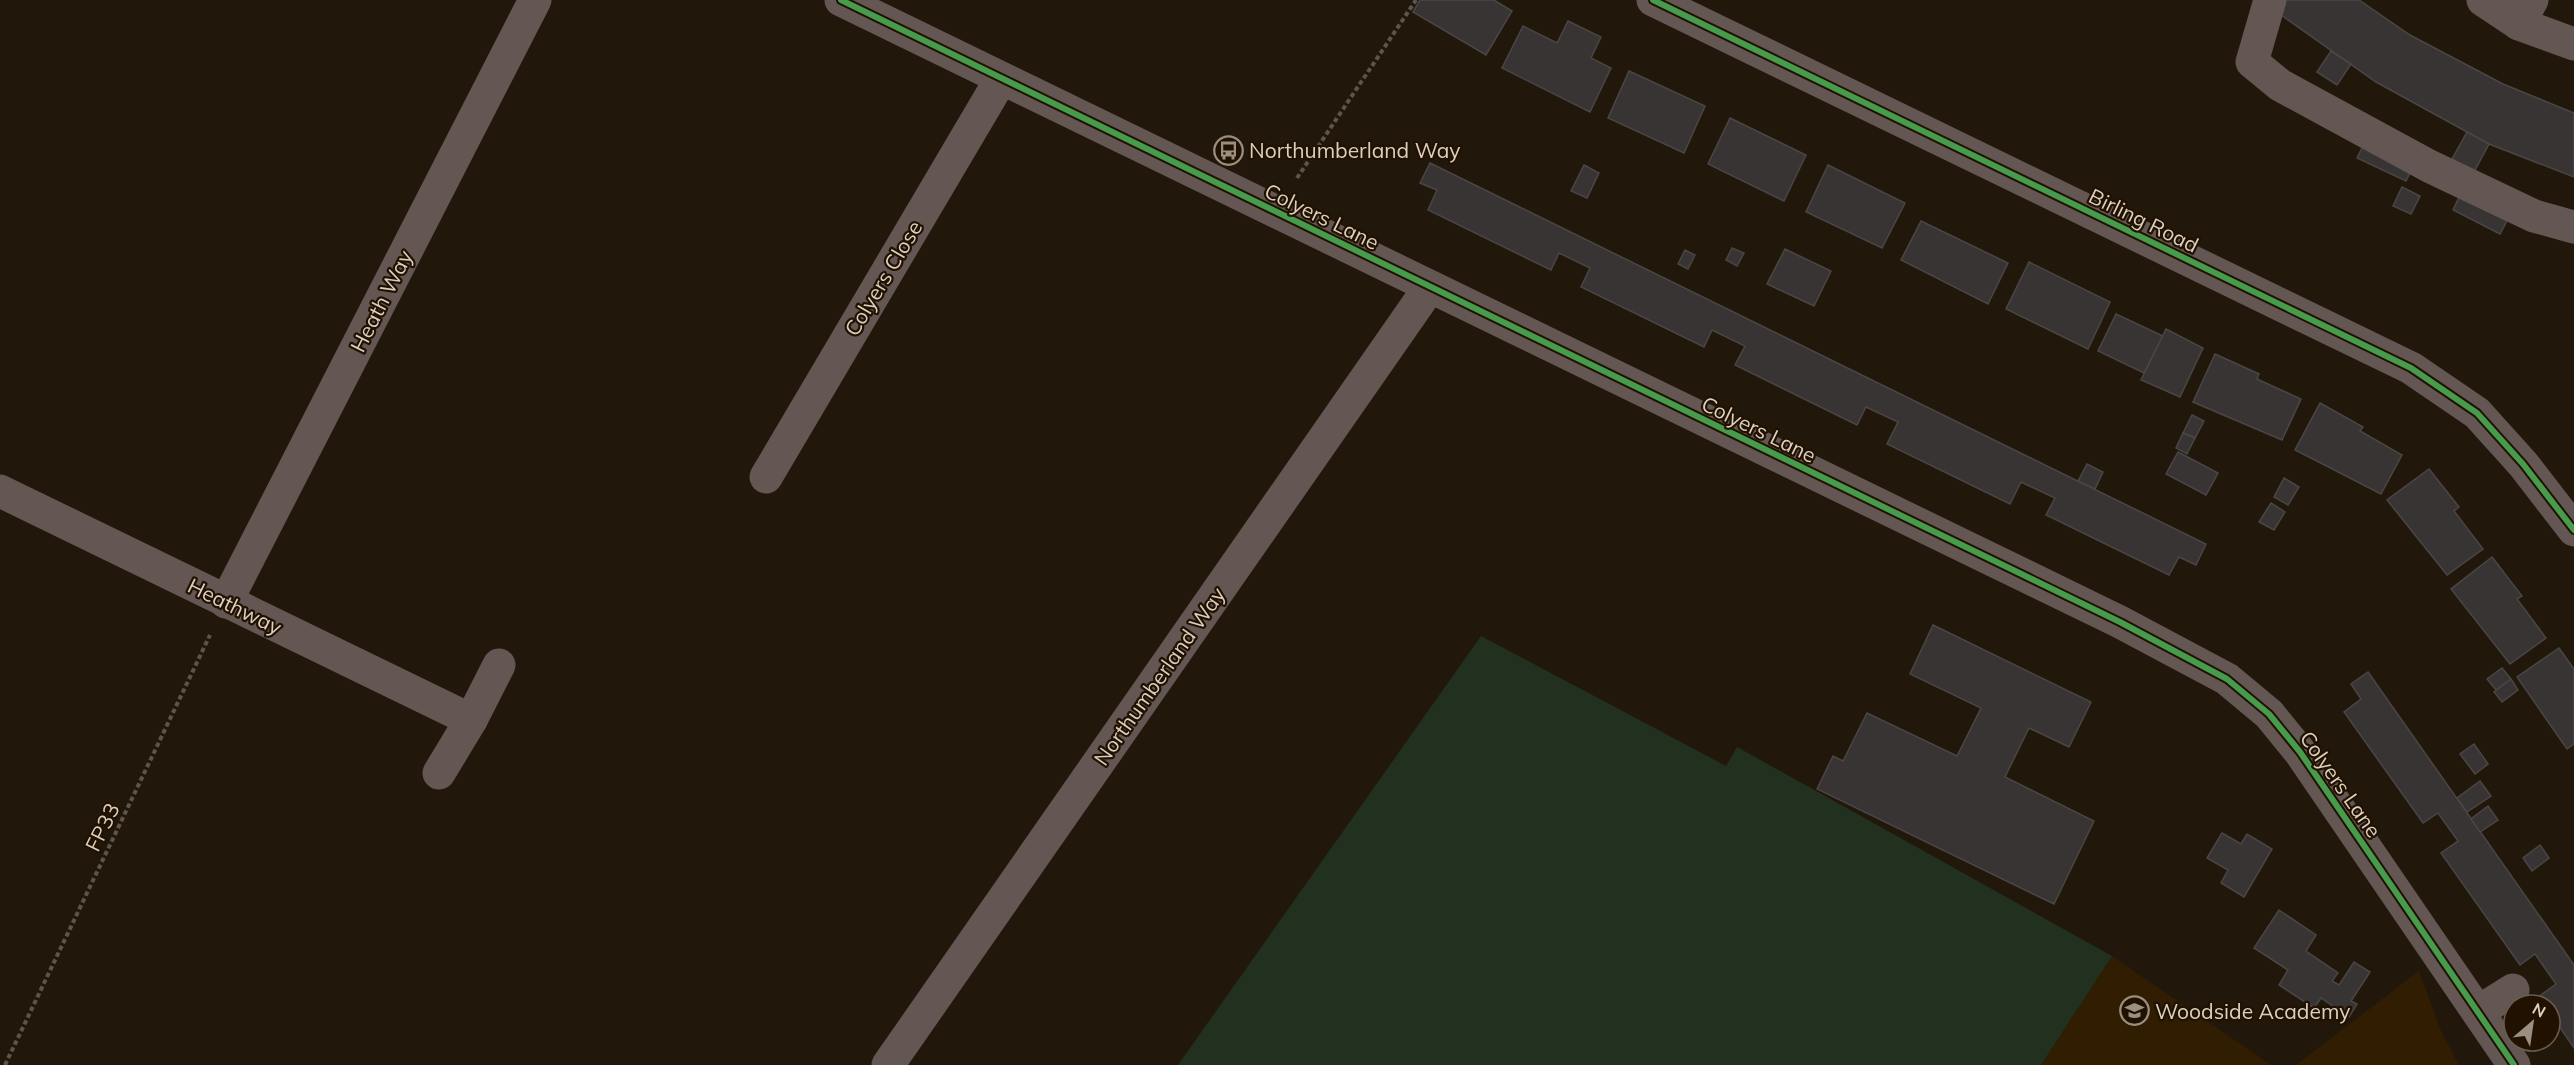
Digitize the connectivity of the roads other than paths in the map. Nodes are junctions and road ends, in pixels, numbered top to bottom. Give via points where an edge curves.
1 (535, 0) edge
2 (841, 0) edge
3 (1653, 0) edge
4 (2270, 0) edge
5 (2483, 0) edge
6 (2526, 12) edge
7 (2574, 44) edge
8 (1001, 79) junction
9 (2574, 227) edge
10 (1429, 288) junction
11 (766, 477) dead end
12 (0, 491) edge
13 (2574, 531) edge
14 (226, 602) junction
15 (499, 665) dead end
16 (471, 720) junction
17 (439, 773) dead end
18 (2513, 990) dead end
19 (2478, 1012) junction
20 (888, 1065) edge
21 (2514, 1065) edge

1 - 14 street, Heath Way
2 - 8 street, Colyers Lane
3 - 13 street, Birling Road via 2411,368 2477,413 2523,464
4 - 9 street via 2252,62 2280,85 2439,171 2534,216
5 - 6 street
6 - 7 street
8 - 10 street, Colyers Lane
8 - 11 street, Colyers Close
10 - 19 street, Colyers Lane via 2120,622 2227,679 2269,714 2300,752
10 - 20 street, Northumberland Way
12 - 14 street, Heathway
14 - 16 street, Heathway
15 - 16 street
16 - 17 street
18 - 19 street
19 - 21 street, Colyers Lane

